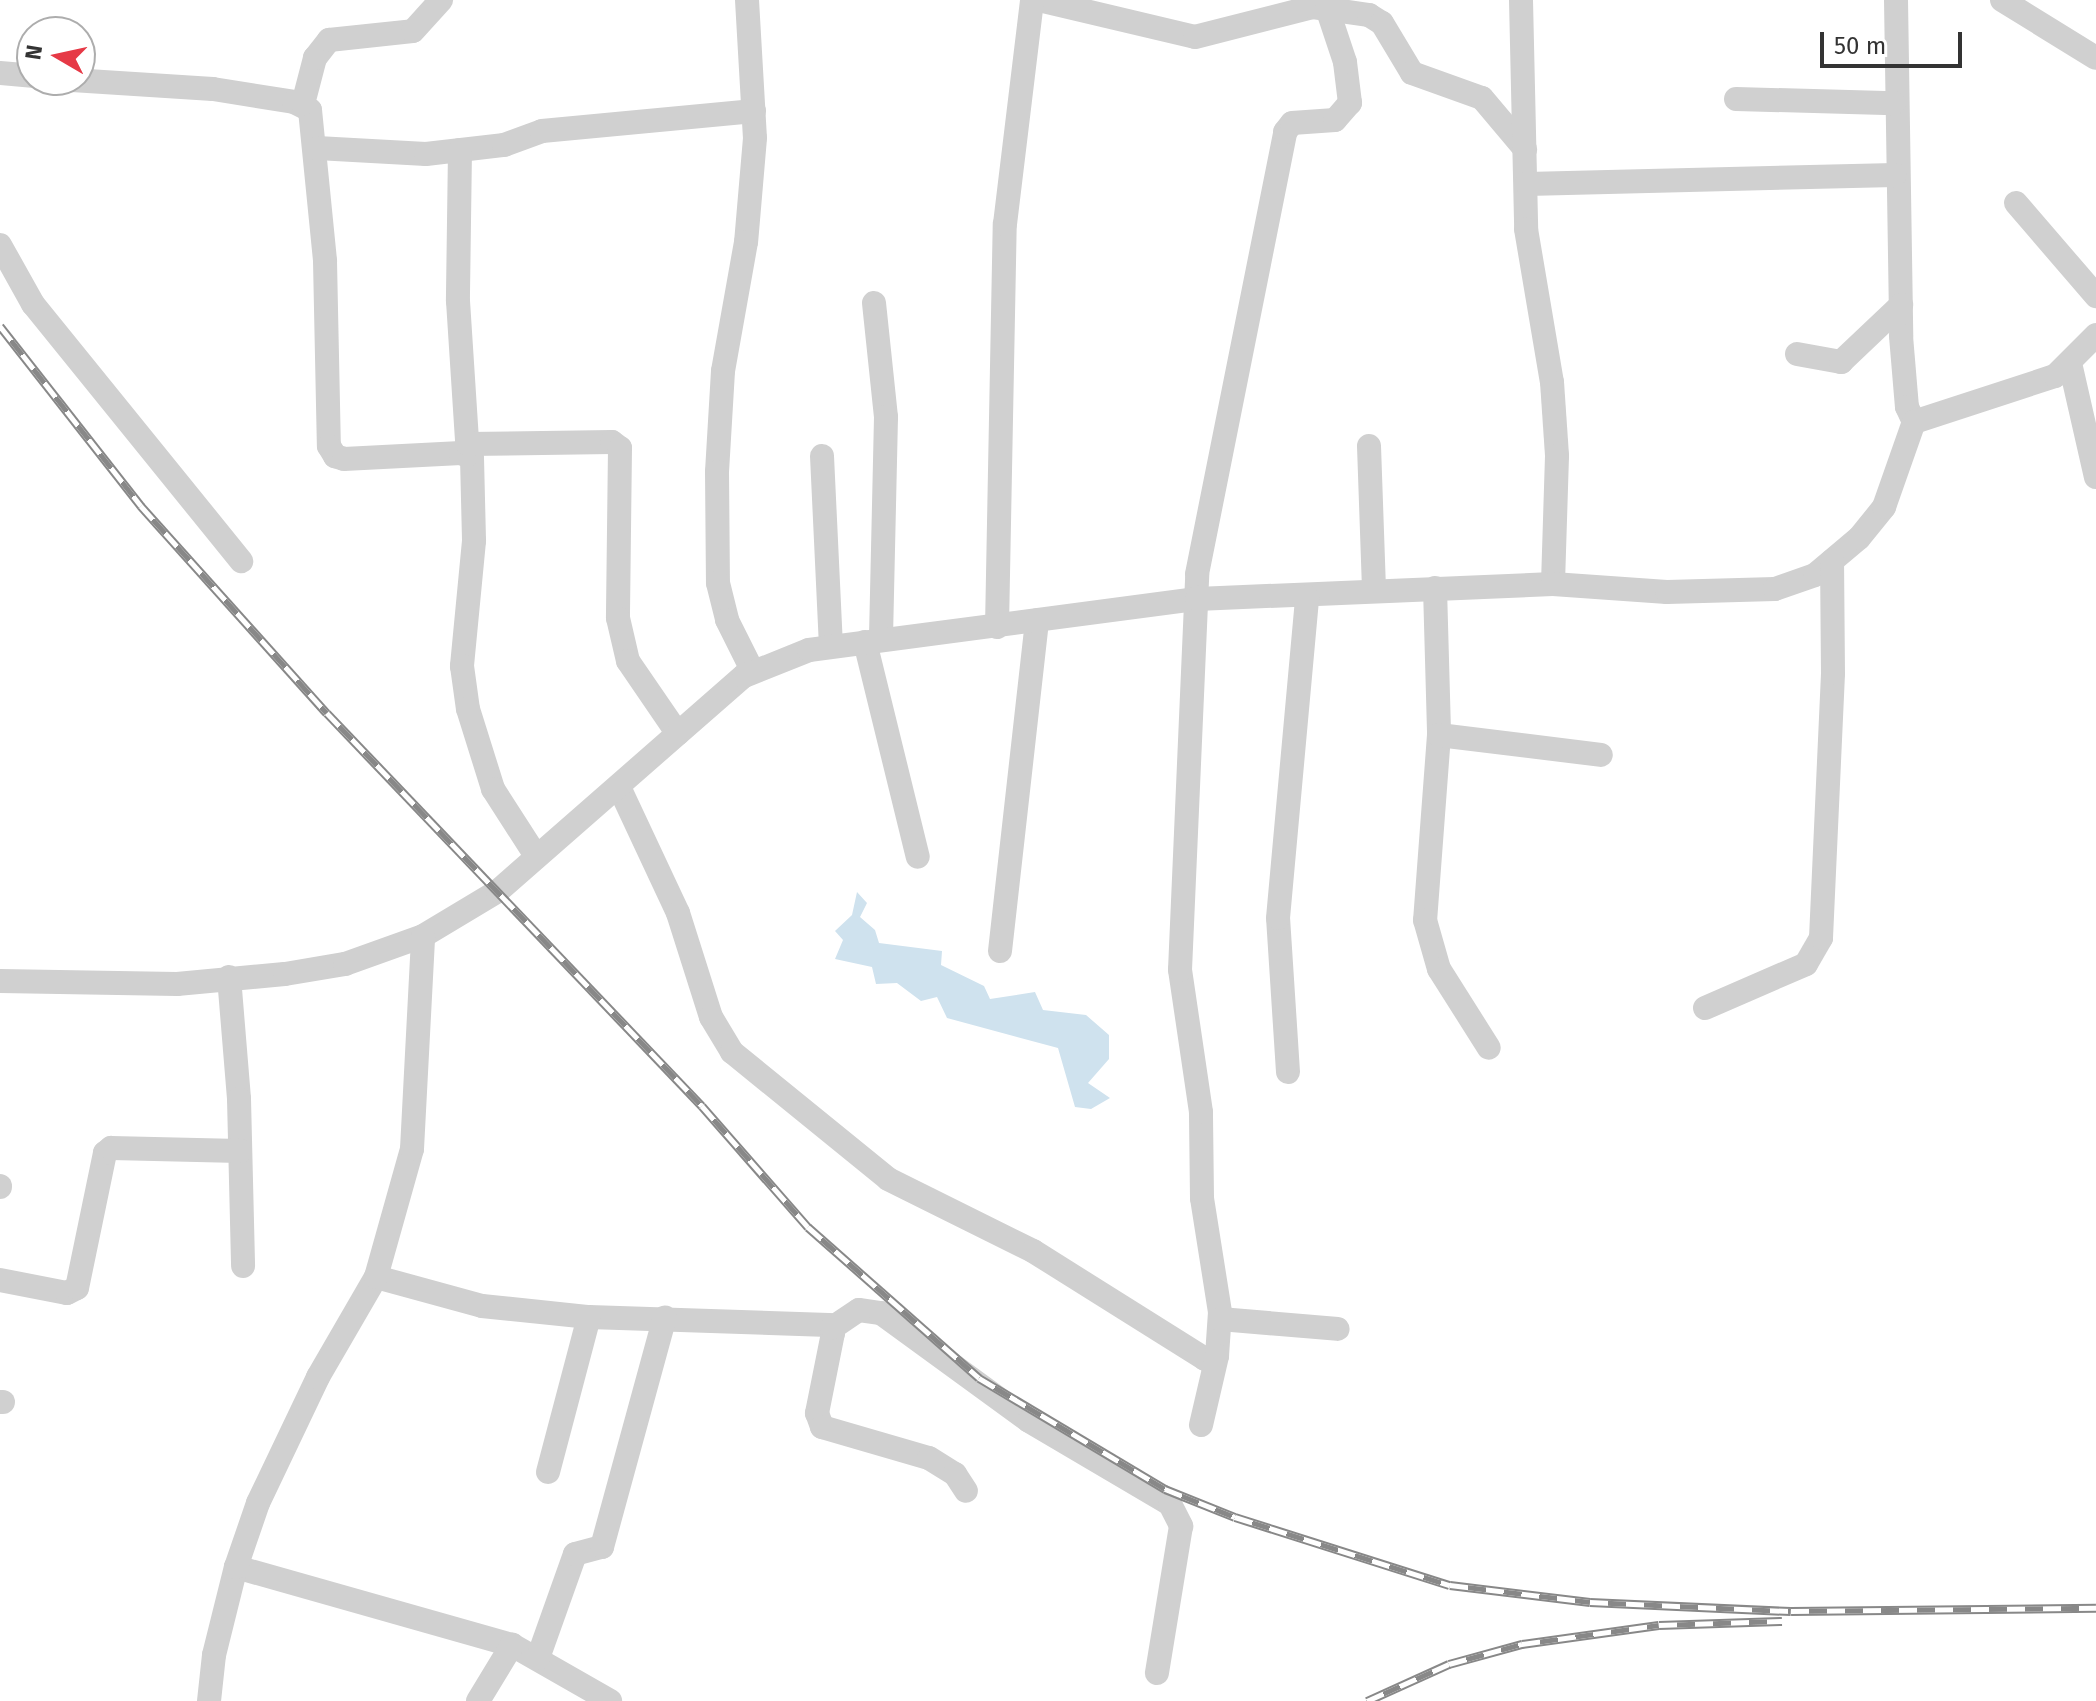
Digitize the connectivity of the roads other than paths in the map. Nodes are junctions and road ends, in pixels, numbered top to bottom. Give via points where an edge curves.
1 (441, 0) edge
2 (747, 0) edge
3 (1032, 0) edge
4 (1039, 0) edge
5 (1521, 0) edge
6 (1896, 0) edge
7 (2002, 0) edge
8 (1327, 8) junction
9 (2096, 58) edge
10 (96, 82) edge
11 (1736, 99) dead end
12 (1894, 103) junction
13 (303, 104) junction
14 (754, 111) junction
15 (317, 148) junction
16 (1525, 149) junction
17 (460, 150) junction
18 (1895, 175) junction
19 (1527, 184) junction
20 (2016, 203) dead end
21 (0, 245) edge
22 (2096, 296) edge
23 (874, 303) dead end
24 (1901, 305) junction
25 (2096, 335) edge
26 (1797, 354) dead end
27 (2080, 376) edge
28 (1914, 422) junction
29 (1369, 446) dead end
30 (468, 450) junction
31 (822, 456) dead end
32 (2096, 477) edge
33 (241, 561) dead end
34 (1832, 561) junction
35 (1553, 584) junction
36 (1435, 588) junction
37 (1374, 591) junction
38 (1307, 597) junction
39 (1197, 599) junction
40 (1037, 620) junction
41 (997, 627) junction
42 (873, 641) junction
43 (831, 647) junction
44 (752, 670) junction
45 (678, 734) junction
46 (1439, 735) junction
47 (1601, 755) dead end
48 (619, 787) junction
49 (536, 856) junction
50 (918, 857) dead end
51 (423, 936) junction
52 (1000, 951) dead end
53 (229, 977) junction
54 (0, 981) edge
55 (1705, 1008) dead end
56 (1489, 1048) dead end
57 (1288, 1072) dead end
58 (240, 1151) junction
59 (243, 1266) dead end
60 (376, 1277) junction
61 (0, 1280) edge
62 (589, 1317) junction
63 (665, 1317) junction
64 (1220, 1319) junction
65 (832, 1328) junction
66 (1338, 1329) dead end
67 (1217, 1356) junction
68 (1201, 1425) dead end
69 (548, 1472) dead end
70 (966, 1491) dead end
71 (236, 1567) junction
72 (512, 1645) junction
73 (538, 1658) junction
74 (1157, 1673) dead end
75 (209, 1701) edge
76 (478, 1701) edge
77 (610, 1701) edge

1 - 13 street via 413,31 329,40 315,58
2 - 14 street
3 - 41 street via 1005,224
4 - 8 street via 1135,27 1195,37 1298,10
5 - 16 street
6 - 12 street
7 - 9 street
8 - 16 street via 1369,15 1382,23 1412,73 1482,98
8 - 39 street via 1345,62 1350,103 1335,120 1292,123 1285,132 1203,536
10 - 13 street via 213,89
11 - 12 street
12 - 18 street
13 - 15 street via 313,115
14 - 17 street via 542,131 504,145
14 - 44 street via 746,242 722,382 717,472 718,583 727,620
15 - 17 street via 409,155
15 - 30 street via 332,453 350,459
16 - 19 street
17 - 30 street via 458,301
18 - 19 street
18 - 24 street via 1900,190
19 - 35 street via 1530,256 1554,398
20 - 22 street
21 - 33 street via 33,304
23 - 42 street via 886,417
24 - 26 street via 1841,362
24 - 28 street via 1907,407
25 - 27 street
27 - 28 street via 2055,376
27 - 32 street
28 - 34 street via 1884,507
29 - 37 street
30 - 45 street via 612,442 620,448 618,618 628,661
30 - 49 street via 473,462 474,541 462,666 468,709 493,789
31 - 43 street
34 - 35 street via 1815,575 1775,589 1667,592
34 - 55 street via 1833,673 1821,938 1806,964
35 - 36 street
36 - 37 street
36 - 46 street
37 - 38 street
38 - 39 street
38 - 57 street via 1278,918
39 - 40 street
39 - 64 street via 1180,970 1198,1084 1202,1198
40 - 41 street
40 - 52 street
41 - 42 street
42 - 43 street
42 - 50 street
43 - 44 street
44 - 45 street
45 - 48 street
46 - 47 street
46 - 56 street via 1425,920 1439,969
48 - 49 street
48 - 67 street via 678,913 711,1017 732,1052 888,1179 1033,1251 1205,1359
49 - 51 street via 498,891
51 - 53 street via 345,964
51 - 60 street via 412,1149
53 - 54 street via 91,986
53 - 58 street
58 - 59 street
58 - 61 street via 111,1148 105,1153 77,1288 67,1293
60 - 62 street via 482,1306
60 - 71 street via 318,1377 258,1503
62 - 63 street
62 - 69 street
63 - 65 street
63 - 73 street via 602,1547 575,1554
64 - 66 street
64 - 67 street
65 - 70 street via 818,1403 822,1427 929,1458 955,1474
65 - 74 street via 859,1310 881,1313 1029,1421 1170,1504 1181,1526
67 - 68 street
71 - 72 street
71 - 75 street via 214,1655
72 - 73 street
72 - 76 street
73 - 77 street

